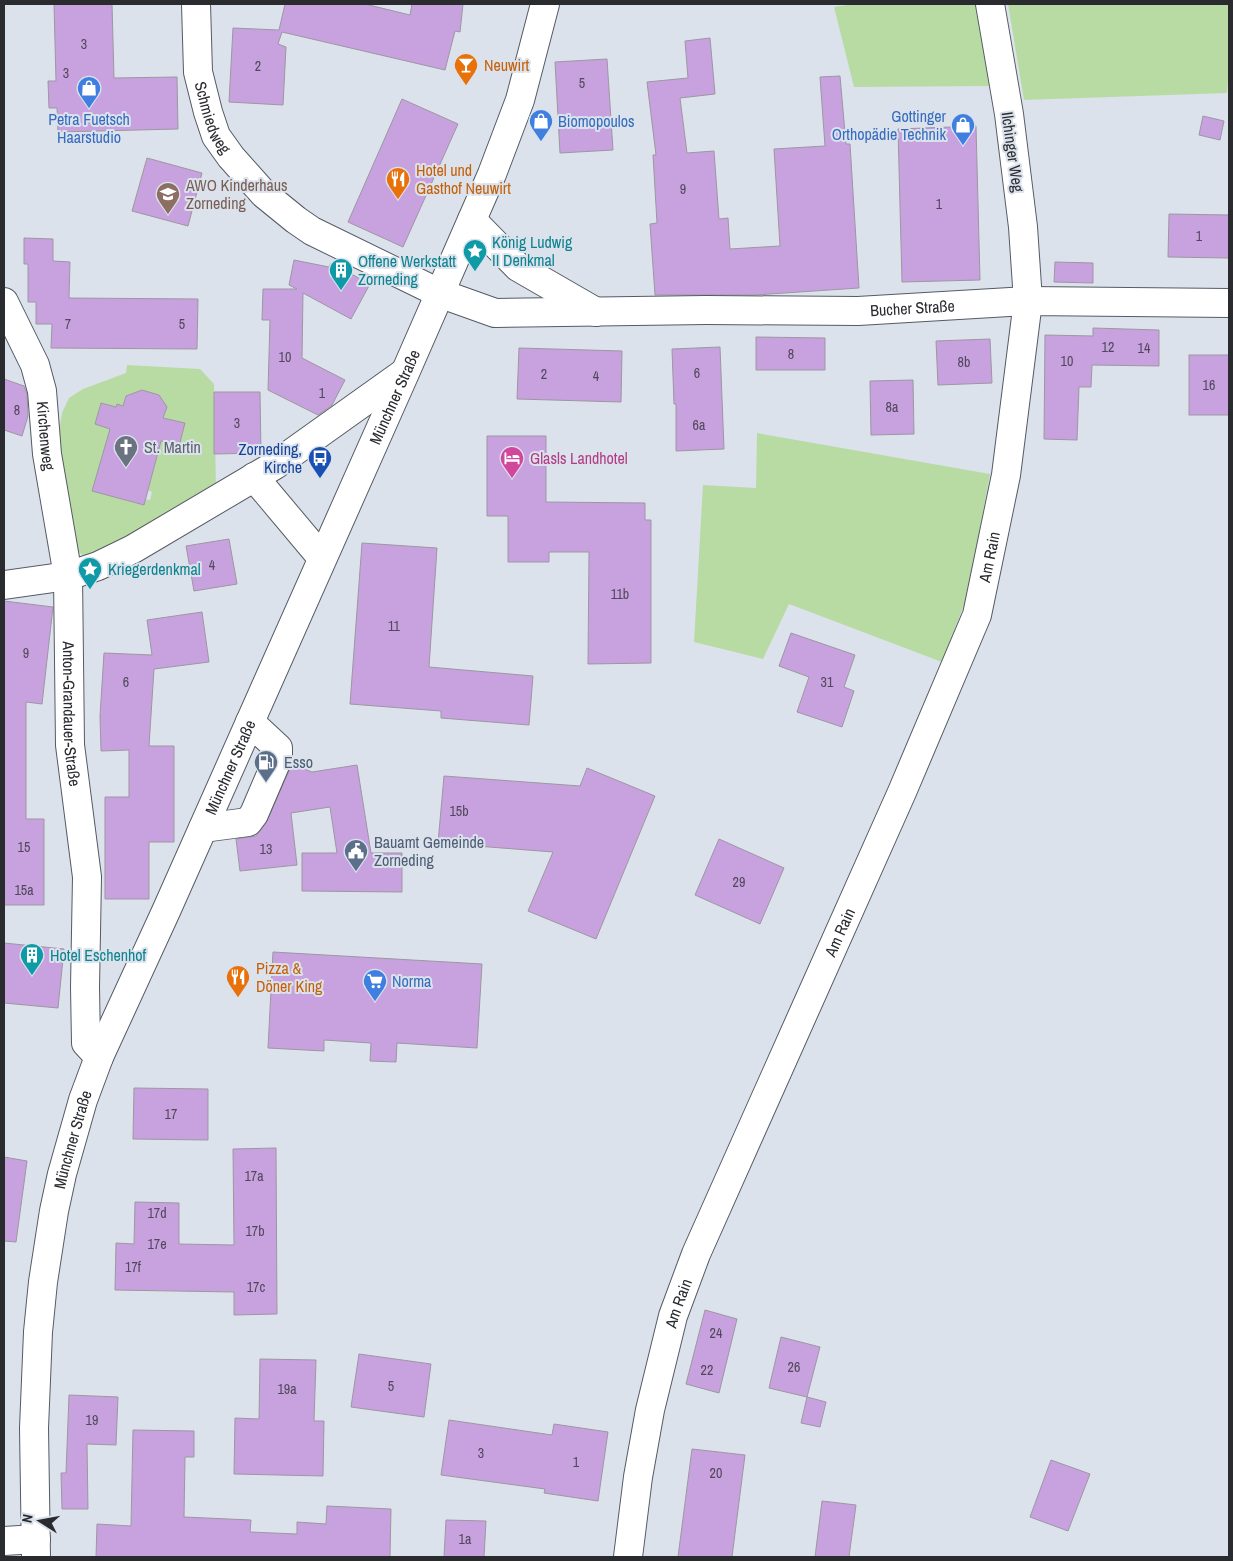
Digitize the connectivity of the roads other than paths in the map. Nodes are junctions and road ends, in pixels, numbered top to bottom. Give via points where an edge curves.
1 (196, 4) edge
2 (545, 4) edge
3 (990, 4) edge
4 (472, 220) junction
5 (439, 293) junction
6 (1028, 301) junction
7 (4, 302) edge
8 (1229, 303) edge
9 (596, 312) junction
10 (405, 372) junction
11 (254, 477) junction
12 (322, 558) junction
13 (68, 576) junction
14 (4, 585) edge
15 (250, 722) junction
16 (203, 828) junction
17 (99, 1057) junction
18 (4, 1541) edge
19 (36, 1548) edge
20 (628, 1557) edge

1 - 5 street, Schmiedweg via 198,72 216,136 231,157 264,194 312,231
2 - 4 street, Münchner Straße via 520,100
3 - 6 street, Ilchinger Weg via 1009,114
4 - 5 street, Münchner Straße
4 - 9 street via 518,267
5 - 9 street, Bucher Straße via 495,314
5 - 10 street, Münchner Straße
6 - 8 street, Bucher Straße
6 - 9 street, Bucher Straße via 858,311
6 - 20 street, Am Rain via 1006,475 977,615 902,792 696,1254 673,1316 648,1420
7 - 13 street, Kirchenweg via 34,365 42,391 47,454
10 - 11 street
10 - 12 street, Münchner Straße
11 - 12 street
11 - 13 street via 133,549
12 - 15 street, Münchner Straße
13 - 14 street
13 - 17 street, Anton-Grandauer-Straße via 70,745 87,877 86,1043
15 - 16 street, Münchner Straße
15 - 16 street via 278,748 278,758 254,814 248,822
16 - 17 street, Münchner Straße
17 - 19 street, Münchner Straße via 62,1174 43,1282 34,1428
18 - 19 street

